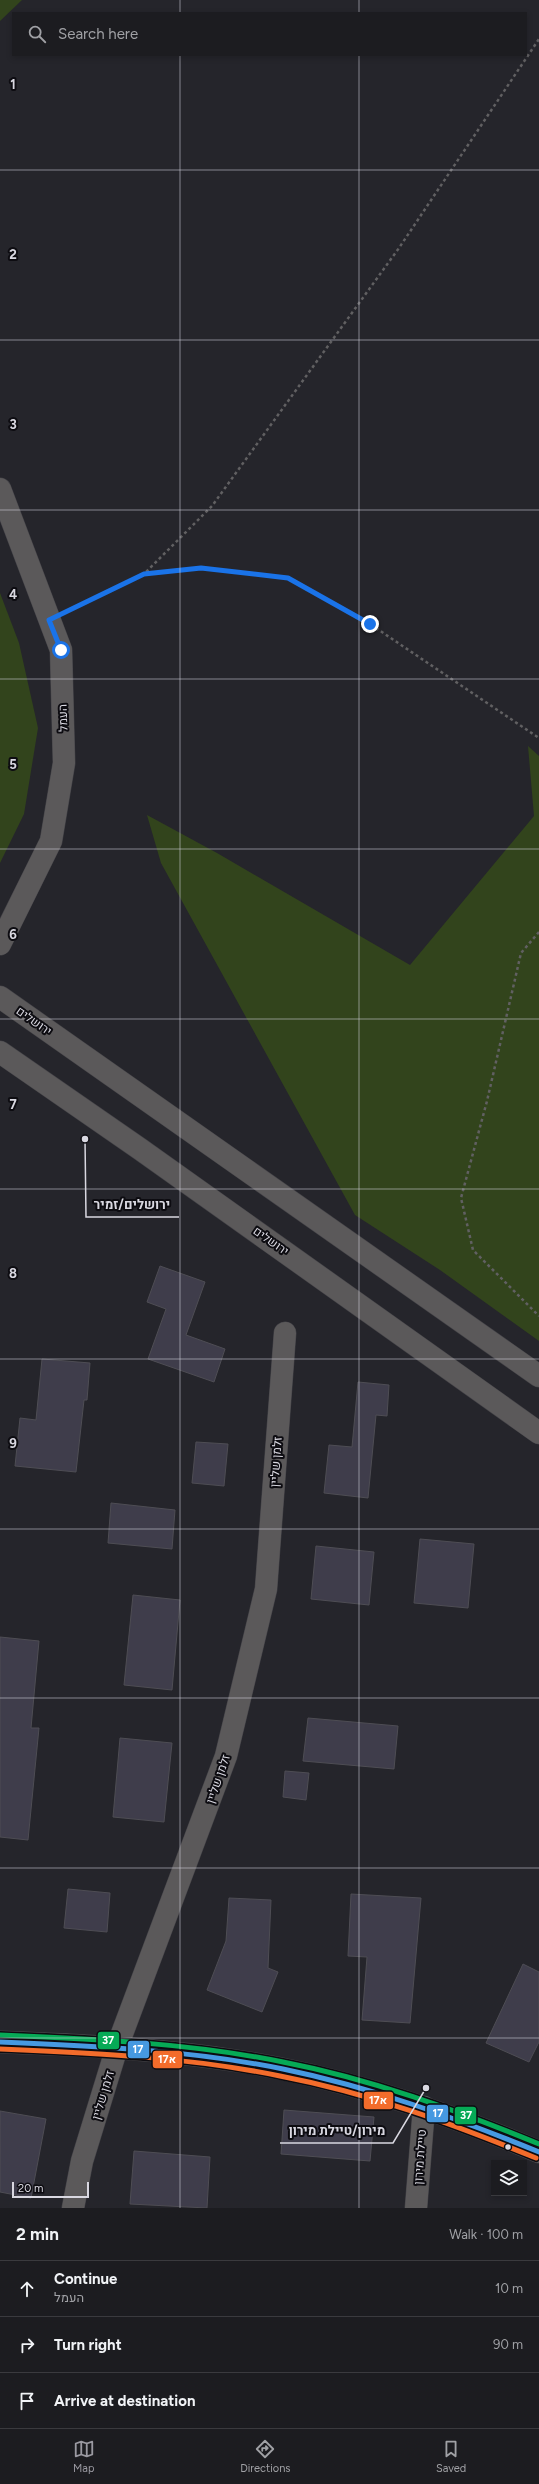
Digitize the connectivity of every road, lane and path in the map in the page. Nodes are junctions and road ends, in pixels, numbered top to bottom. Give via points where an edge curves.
1 (539, 39) edge
2 (0, 489) edge
3 (144, 574) junction
4 (49, 620) junction
5 (539, 738) edge
6 (539, 932) edge
7 (0, 944) edge
8 (0, 997) edge
9 (0, 1011) edge
10 (0, 1014) edge
11 (0, 1052) edge
12 (539, 1316) edge
13 (285, 1333) dead end
14 (539, 1376) edge
15 (539, 1433) edge
16 (0, 2042) edge
17 (118, 2047) junction
18 (424, 2107) junction
19 (539, 2152) edge
20 (73, 2208) edge
21 (416, 2208) edge

1 - 3 path via 399,248 212,506
2 - 4 street, העמל
3 - 4 path
3 - 5 path via 201,568 288,578 370,624
4 - 7 street, העמל via 61,650 64,763 51,841
6 - 12 path via 521,953 487,1101 461,1198 473,1250
8 - 14 street, ירושלים
9 - 10 street
11 - 15 street, ירושלים
13 - 17 street, זלמן שליין via 266,1589 226,1756
16 - 17 street
17 - 18 street via 244,2062 326,2078
17 - 20 street, זלמן שליין via 82,2161
18 - 19 street
18 - 21 street, טיילת מירון

